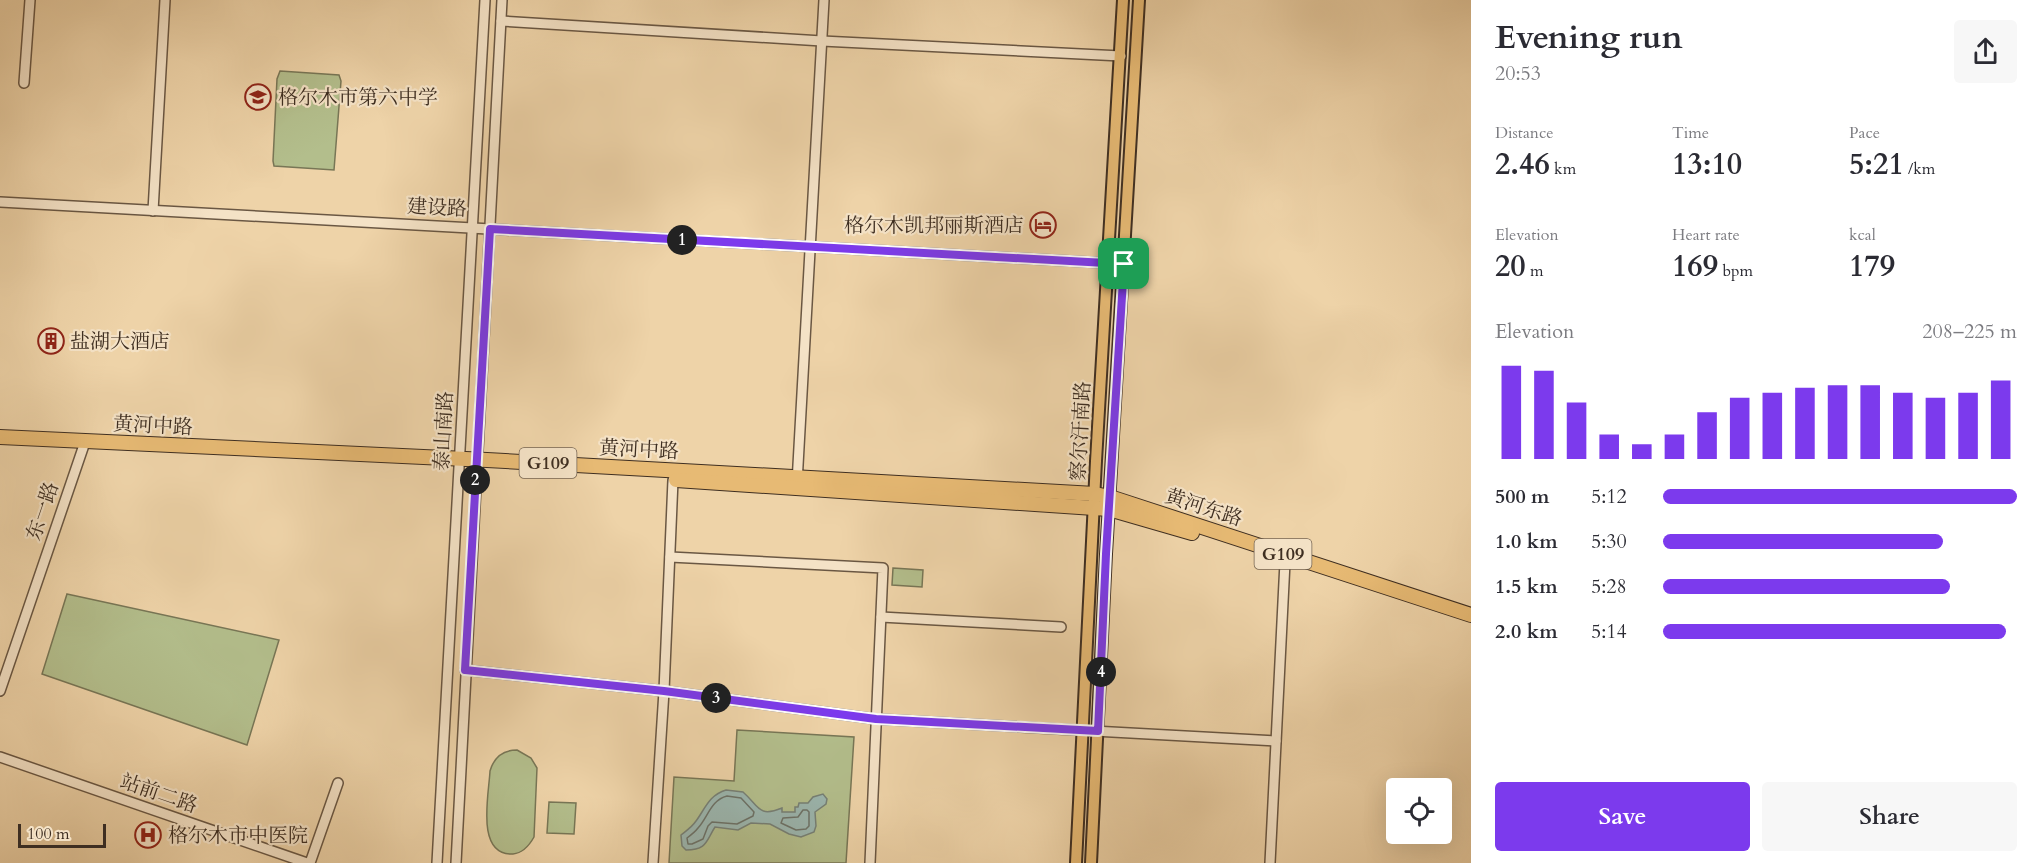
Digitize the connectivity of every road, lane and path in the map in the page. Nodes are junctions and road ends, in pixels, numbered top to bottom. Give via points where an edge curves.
1 (30, 0) edge
2 (165, 0) edge
3 (485, 0) edge
4 (502, 0) edge
5 (824, 0) edge
6 (1123, 0) edge
7 (1138, 0) edge
8 (501, 21) junction
9 (822, 41) junction
10 (1120, 56) junction
11 (24, 82) dead end
12 (0, 202) edge
13 (153, 211) junction
14 (472, 227) junction
15 (490, 229) junction
16 (810, 247) junction
17 (1107, 264) junction
18 (1124, 264) junction
19 (0, 439) edge
20 (84, 445) junction
21 (459, 463) junction
22 (476, 464) junction
23 (673, 480) junction
24 (797, 483) junction
25 (1095, 494) junction
26 (1110, 503) junction
27 (1094, 509) junction
28 (1092, 553) junction
29 (1106, 554) junction
30 (669, 557) junction
31 (1286, 562) junction
32 (1471, 615) edge
33 (881, 618) junction
34 (1471, 623) edge
35 (1061, 627) dead end
36 (465, 670) junction
37 (0, 691) edge
38 (664, 691) junction
39 (876, 719) junction
40 (1083, 730) junction
41 (1098, 731) junction
42 (1276, 741) junction
43 (0, 757) edge
44 (338, 783) dead end
45 (308, 863) edge
46 (437, 863) edge
47 (456, 863) edge
48 (653, 863) edge
49 (870, 863) edge
50 (1076, 863) edge
51 (1091, 863) edge
52 (1270, 863) edge

1 - 11 street
2 - 13 street
3 - 14 street, 泰山南路
4 - 8 street, 泰山南路
5 - 9 street
6 - 10 main road, 察尔汗南路
7 - 18 main road, 察尔汗南路
8 - 9 street
8 - 15 street, 泰山南路
9 - 10 street
9 - 16 street
10 - 17 main road, 察尔汗南路
12 - 13 street, 建设路
13 - 14 street, 建设路
14 - 15 street, 建设路
14 - 21 street, 泰山南路
15 - 16 street, 建设路
15 - 22 street, 泰山南路
16 - 17 street, 建设路
16 - 24 street
17 - 18 street, 建设路
17 - 25 main road, 察尔汗南路
18 - 26 main road, 察尔汗南路
19 - 20 highway, 黄河中路 / G109
19 - 21 highway, 黄河中路 / G109
20 - 21 highway, 黄河中路 / G109
20 - 37 street, 东一路
21 - 22 highway, 黄河中路 / G109
21 - 46 street, 泰山南路
22 - 23 highway, 黄河中路 / G109
22 - 24 highway, 黄河中路 / G109
22 - 36 street, 泰山南路
23 - 24 highway, 黄河中路 / G109
23 - 30 street
24 - 25 highway, 黄河中路 / G109
24 - 27 highway, 黄河中路 / G109
25 - 26 highway, 黄河东路 / G109
25 - 27 main road, 察尔汗南路
26 - 27 highway, 黄河东路 / G109
26 - 29 main road, 察尔汗南路
26 - 31 highway, 黄河东路 / G109
26 - 32 highway, 黄河东路 / G109
27 - 28 main road, 察尔汗南路
28 - 29 street
28 - 40 main road, 察尔汗南路
29 - 41 main road, 察尔汗南路
30 - 33 street via 883,568
30 - 38 street
31 - 34 highway, 黄河东路 / G109
31 - 42 street
33 - 35 street
33 - 39 street
36 - 38 street
36 - 47 street, 泰山南路
38 - 39 street
38 - 48 street
39 - 40 street
39 - 49 street
40 - 41 street
40 - 50 main road, 察尔汗南路
41 - 42 street
41 - 51 main road, 察尔汗南路
42 - 52 street
43 - 45 street, 站前二路
44 - 45 street

